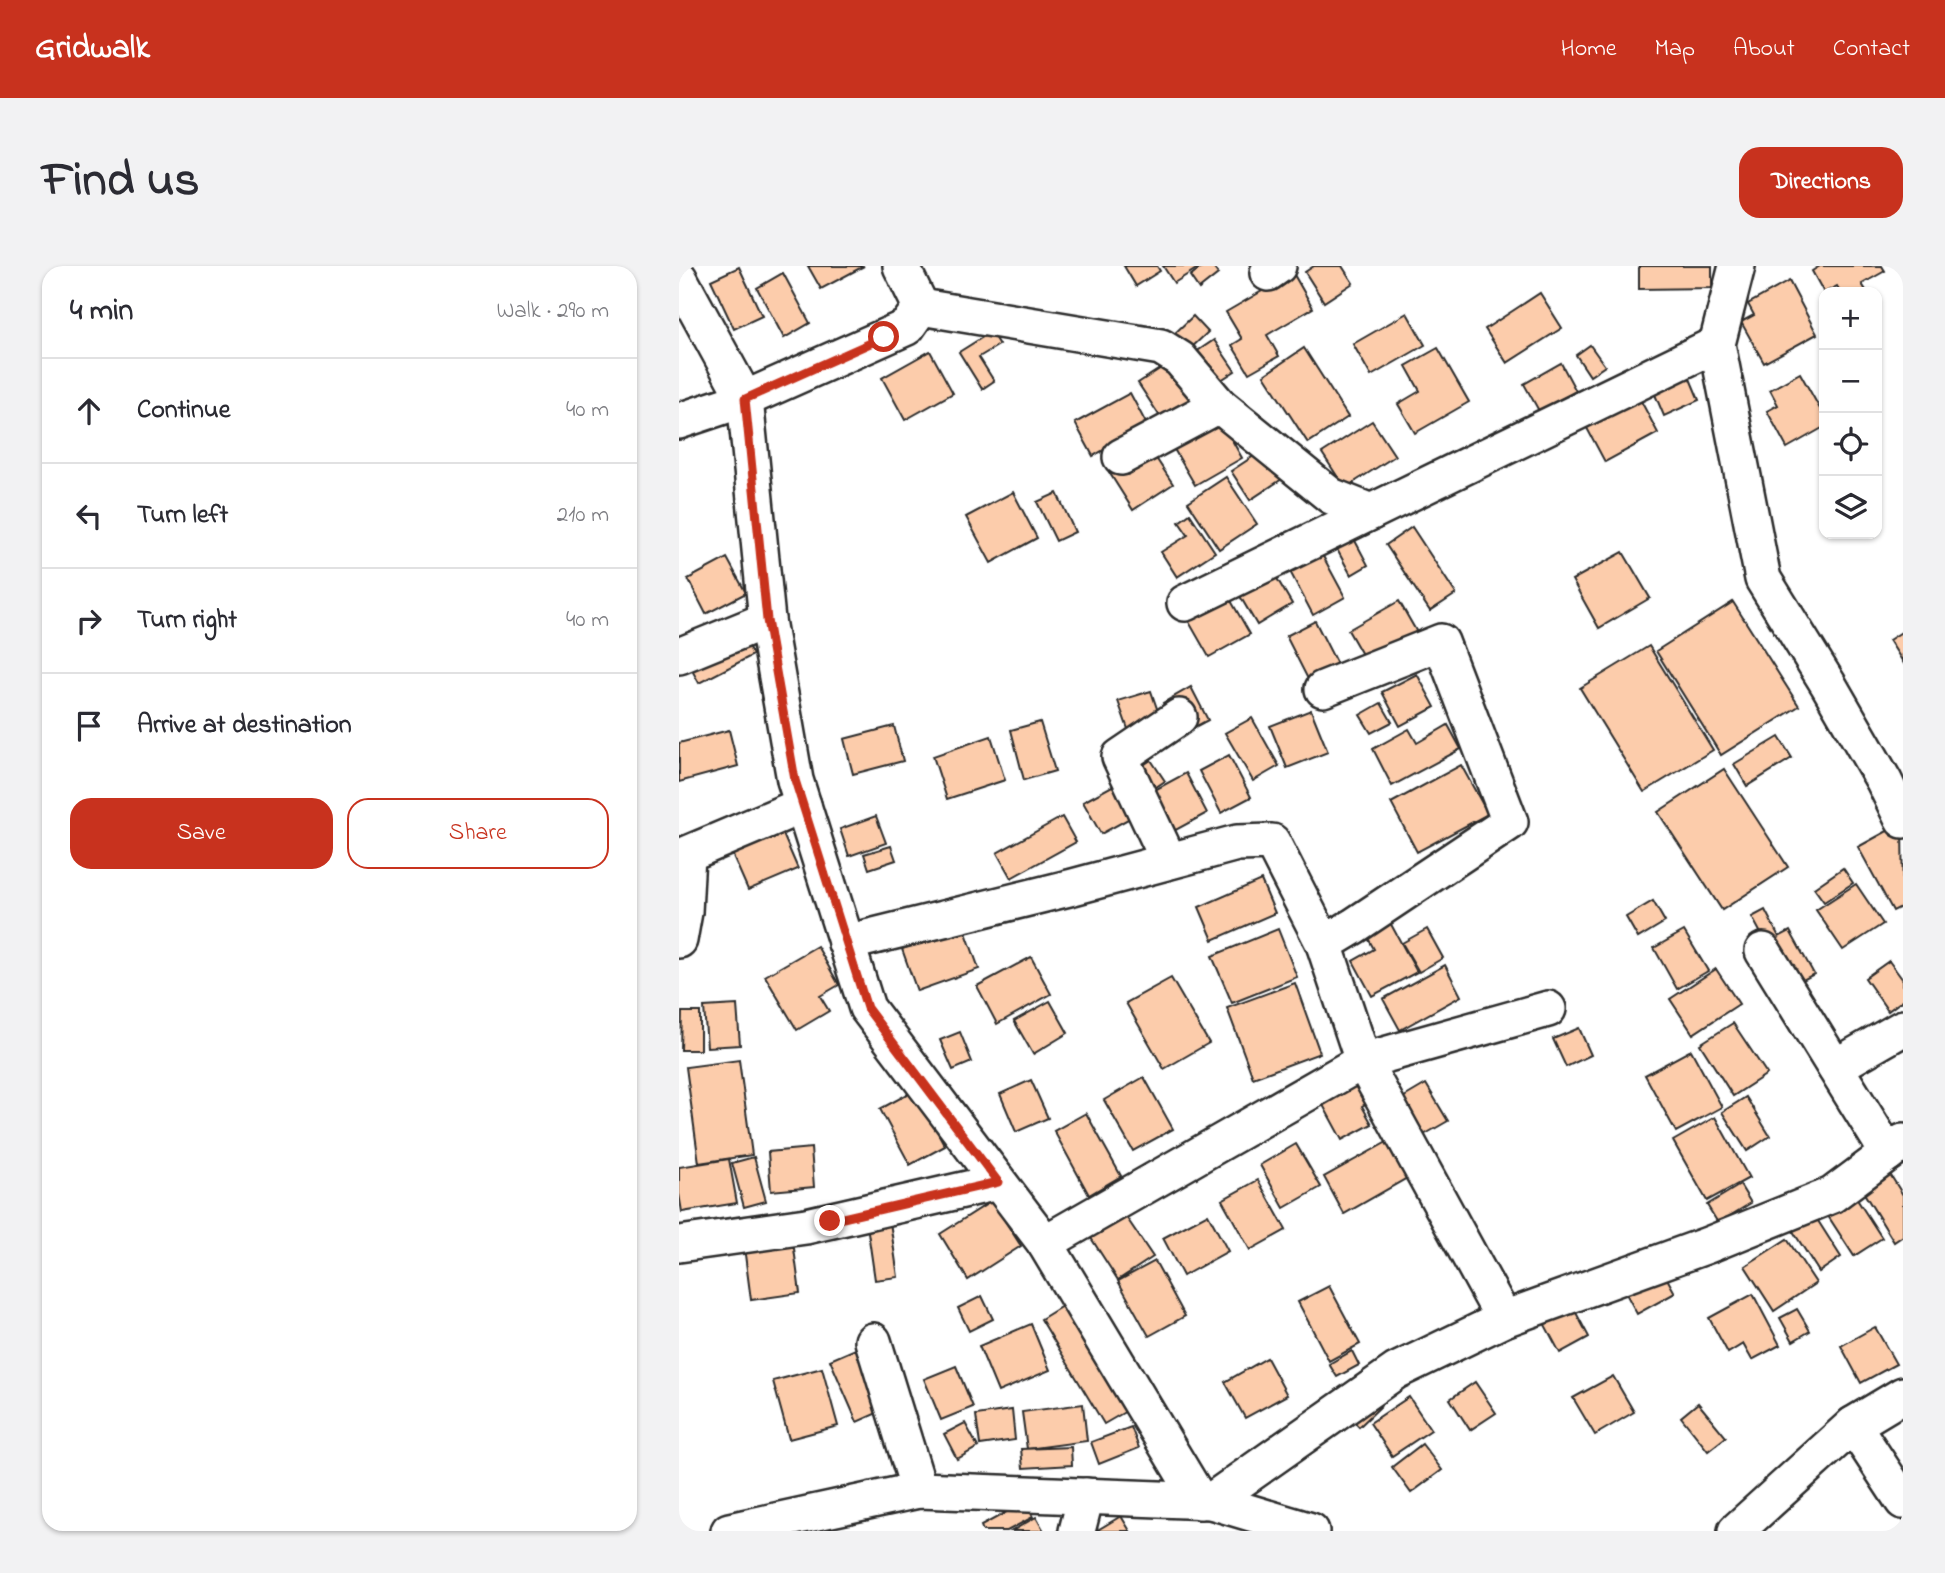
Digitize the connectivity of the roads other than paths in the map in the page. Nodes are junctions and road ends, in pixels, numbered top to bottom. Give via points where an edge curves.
1 (901, 266) edge
2 (1737, 266) edge
3 (679, 278) edge
4 (921, 306) junction
5 (1717, 344) junction
6 (745, 399) junction
7 (1219, 405) junction
8 (679, 421) edge
9 (1121, 457) dead end
10 (1371, 512) junction
11 (1185, 603) dead end
12 (767, 620) junction
13 (679, 656) edge
14 (1323, 689) dead end
15 (1179, 717) dead end
16 (1893, 774) edge
17 (803, 805) junction
18 (1903, 820) edge
19 (1169, 861) junction
20 (681, 921) edge
21 (846, 943) junction
22 (1324, 944) junction
23 (1763, 951) dead end
24 (1548, 1009) dead end
25 (1903, 1028) edge
26 (1363, 1061) junction
27 (1835, 1067) junction
28 (1896, 1148) edge
29 (998, 1182) junction
30 (1045, 1242) junction
31 (679, 1244) edge
32 (1504, 1319) junction
33 (873, 1341) dead end
34 (1903, 1395) edge
35 (1853, 1425) junction
36 (919, 1490) junction
37 (1086, 1496) junction
38 (1206, 1501) junction
39 (1903, 1502) edge
40 (729, 1531) edge
41 (1077, 1531) edge
42 (1311, 1531) edge
43 (1736, 1531) edge

1 - 4 street
2 - 5 street
3 - 6 street
4 - 6 street via 908,327
4 - 7 street via 1161,347 1180,359
5 - 10 street
5 - 16 street via 1763,579 1828,684
6 - 8 street
6 - 12 street
7 - 9 street
7 - 10 street via 1331,496
10 - 11 street
12 - 13 street
12 - 17 street
14 - 22 street via 1441,642 1510,822
15 - 19 street via 1121,757
16 - 18 street
17 - 20 street via 687,854
17 - 21 street
19 - 21 street
19 - 22 street via 1237,843 1272,842
21 - 29 street via 867,1008
22 - 26 street
23 - 27 street
24 - 26 street
25 - 27 street
26 - 30 street
26 - 32 street
27 - 28 street
28 - 32 street via 1832,1195
29 - 30 street
29 - 31 street via 806,1226
30 - 38 street
32 - 38 street via 1396,1371
33 - 36 street
34 - 35 street
35 - 39 street
35 - 43 street
36 - 37 street
36 - 40 street
37 - 38 street
37 - 41 street
38 - 42 street

